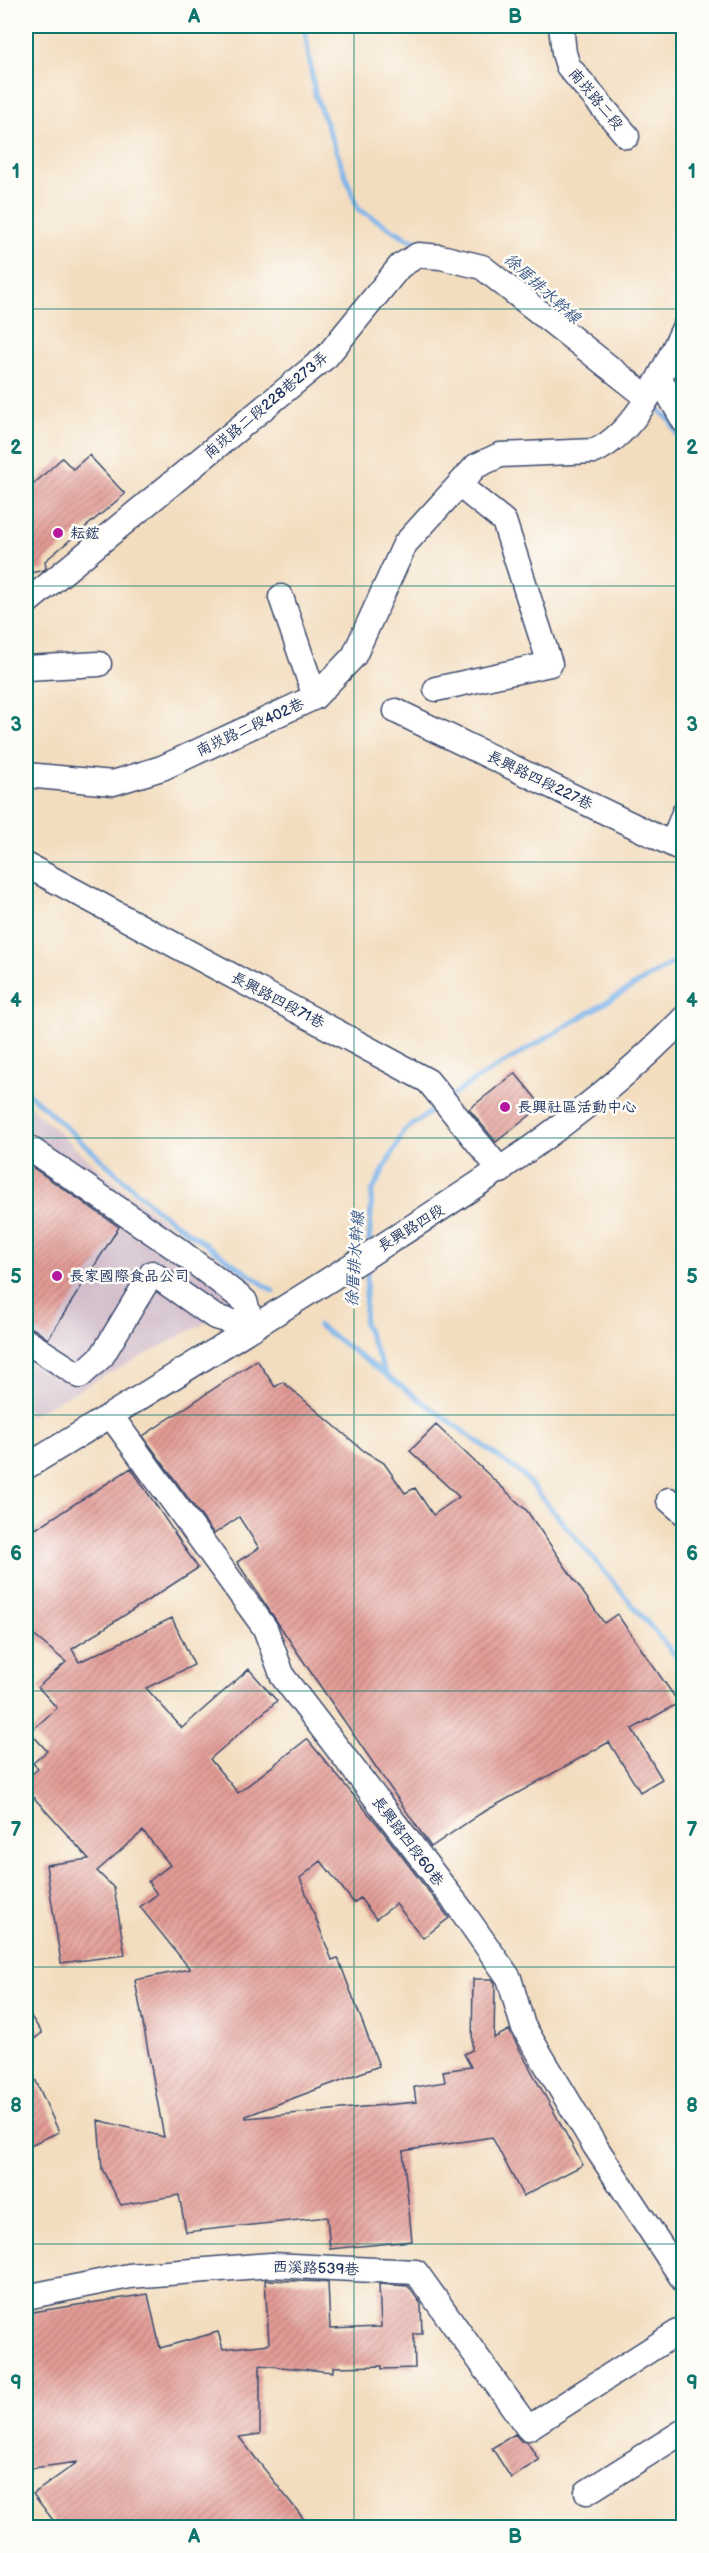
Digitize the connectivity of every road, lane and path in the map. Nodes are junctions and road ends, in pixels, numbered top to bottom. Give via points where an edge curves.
1 (561, 26) edge
2 (627, 136) dead end
3 (684, 328) edge
4 (653, 388) junction
5 (684, 421) edge
6 (459, 485) junction
7 (281, 597) dead end
8 (26, 603) edge
9 (99, 664) dead end
10 (26, 668) edge
11 (436, 689) dead end
12 (315, 697) junction
13 (396, 711) dead end
14 (26, 775) edge
15 (684, 813) edge
16 (678, 847) edge
17 (26, 865) edge
18 (684, 1018) edge
19 (26, 1146) edge
20 (501, 1171) junction
21 (168, 1243) junction
22 (152, 1273) junction
23 (253, 1328) junction
24 (26, 1341) edge
25 (111, 1416) junction
26 (26, 1467) edge
27 (684, 2281) edge
28 (26, 2297) edge
29 (683, 2331) edge
30 (684, 2431) edge
31 (587, 2492) dead end

1 - 2 street, 南崁路二段 via 568,66
3 - 4 street, 南崁路二段402巷
4 - 5 street
4 - 6 street, 南崁路二段402巷 via 626,428 595,451 500,456 476,466
4 - 8 street, 南崁路二段228巷273弄 via 482,267 418,255 400,266 327,356
6 - 11 street via 504,521 550,664
6 - 12 street, 南崁路二段402巷 via 405,544 354,656
7 - 12 street
9 - 10 street
12 - 14 street, 南崁路二段402巷 via 162,768 113,783
13 - 16 street, 長興路四段227巷
15 - 16 street
17 - 20 street, 長興路四段71巷 via 428,1081
18 - 20 street, 長興路四段 via 563,1126
19 - 21 street
20 - 23 street, 長興路四段
21 - 22 street
21 - 23 street via 245,1301
22 - 23 street via 215,1317
22 - 24 street via 102,1356 80,1376
23 - 25 street, 長興路四段
25 - 26 street, 長興路四段
25 - 27 street, 長興路四段60巷 via 265,1628 283,1677 509,1978 523,2026
28 - 29 street, 西溪路539巷 via 129,2276 271,2265 416,2272 528,2428
30 - 31 street

